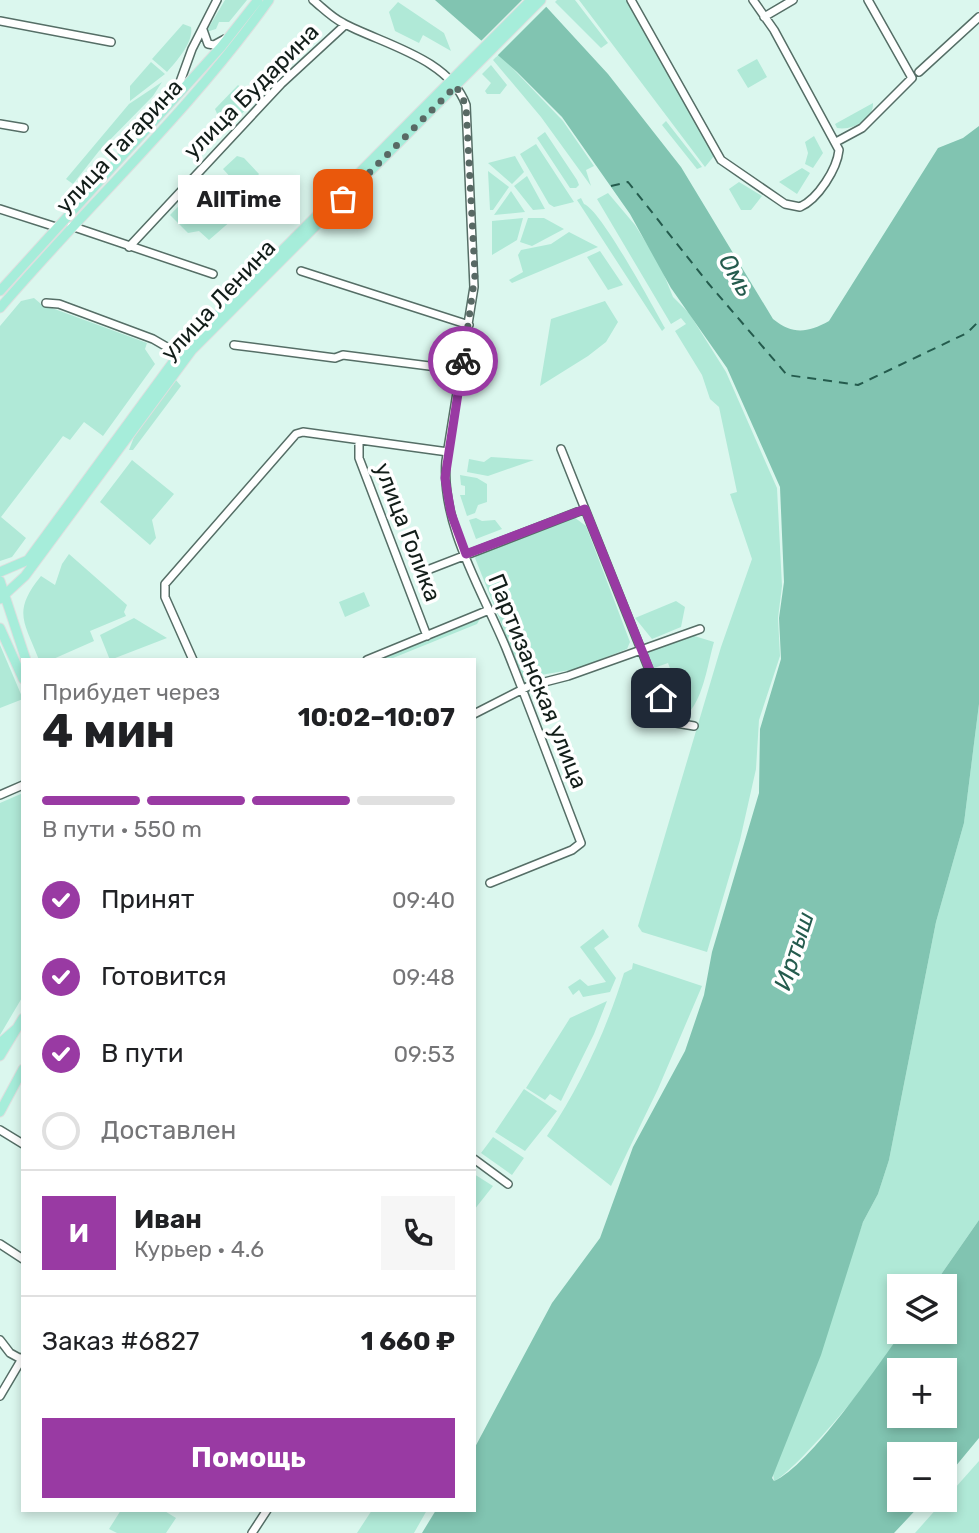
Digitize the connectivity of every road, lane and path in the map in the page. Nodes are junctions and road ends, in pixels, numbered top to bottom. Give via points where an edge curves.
1 (217, 0) edge
2 (313, 0) edge
3 (531, 0) edge
4 (541, 0) edge
5 (631, 0) edge
6 (753, 0) edge
7 (793, 0) edge
8 (868, 0) edge
9 (262, 2) edge
10 (764, 17) junction
11 (979, 18) edge
12 (207, 20) junction
13 (0, 21) edge
14 (345, 24) junction
15 (237, 28) junction
16 (111, 42) dead end
17 (471, 64) junction
18 (919, 72) dead end
19 (453, 83) junction
20 (176, 93) junction
21 (0, 124) edge
22 (24, 128) dead end
23 (836, 142) junction
24 (0, 209) edge
25 (71, 226) junction
26 (56, 227) junction
27 (129, 247) junction
28 (301, 271) dead end
29 (213, 274) dead end
30 (0, 291) edge
31 (46, 303) dead end
32 (0, 308) edge
33 (469, 325) junction
34 (234, 345) dead end
35 (179, 354) junction
36 (445, 368) dead end
37 (359, 440) junction
38 (561, 449) dead end
39 (448, 452) junction
40 (585, 509) junction
41 (466, 554) junction
42 (430, 569) dead end
43 (0, 572) edge
44 (0, 581) edge
45 (3, 597) edge
46 (489, 610) junction
47 (0, 628) edge
48 (700, 629) dead end
49 (427, 636) junction
50 (642, 650) junction
51 (25, 658) edge
52 (192, 658) edge
53 (372, 658) edge
54 (21, 675) edge
55 (523, 689) junction
56 (476, 713) edge
57 (694, 726) dead end
58 (21, 786) edge
59 (0, 795) edge
60 (491, 883) dead end
61 (21, 1021) edge
62 (16, 1029) junction
63 (0, 1042) edge
64 (0, 1056) edge
65 (21, 1072) edge
66 (0, 1109) edge
67 (0, 1130) edge
68 (21, 1143) edge
69 (476, 1160) edge
70 (508, 1184) dead end
71 (0, 1244) edge
72 (21, 1258) edge
73 (0, 1340) edge
74 (21, 1358) edge
75 (21, 1360) edge
76 (0, 1396) edge
77 (266, 1512) edge
78 (252, 1533) edge

1 - 12 street
2 - 14 street
3 - 17 main road
4 - 17 main road
5 - 23 street via 721,160 785,204 800,207 814,198 836,164
6 - 10 street
7 - 10 street
8 - 23 street via 912,78 862,128
9 - 15 main road, улица Гагарина
9 - 25 main road, улица Гагарина via 216,68
10 - 23 street
11 - 18 street
12 - 15 street via 203,36 210,44 222,42
12 - 20 street
13 - 16 street
14 - 19 street via 416,57
14 - 27 street, улица Бударина via 281,84
15 - 20 main road, улица Гагарина
17 - 19 main road, улица Ленина
19 - 33 street, Партизанская улица via 463,96 467,116 475,275
19 - 35 main road, улица Ленина
19 - 45 main road, улица Ленина via 192,350 34,564
20 - 26 main road, улица Гагарина
21 - 22 street
24 - 26 street
25 - 27 street
25 - 32 main road, улица Гагарина
26 - 30 main road, улица Гагарина
27 - 29 street
28 - 33 street
31 - 35 street via 153,339
33 - 39 street, Партизанская улица
34 - 36 street
35 - 43 main road, улица Ленина via 28,560
37 - 39 street
37 - 49 street, улица Голика via 359,458
37 - 52 street via 296,433 165,584 165,597
38 - 40 street
39 - 41 street, Партизанская улица via 445,489
40 - 41 street
40 - 50 street
41 - 42 street
41 - 46 street, Партизанская улица
44 - 45 main road
45 - 51 main road
46 - 49 street
46 - 55 street, Партизанская улица
47 - 54 main road
48 - 50 street
49 - 53 street
50 - 55 street
50 - 57 street via 670,722
55 - 56 street
55 - 60 street, Партизанская улица via 581,843
58 - 59 street
61 - 62 main road
62 - 63 main road
62 - 64 main road
65 - 66 main road
67 - 68 street
69 - 70 street
71 - 72 street
73 - 74 street via 10,1353
75 - 76 street
77 - 78 street

